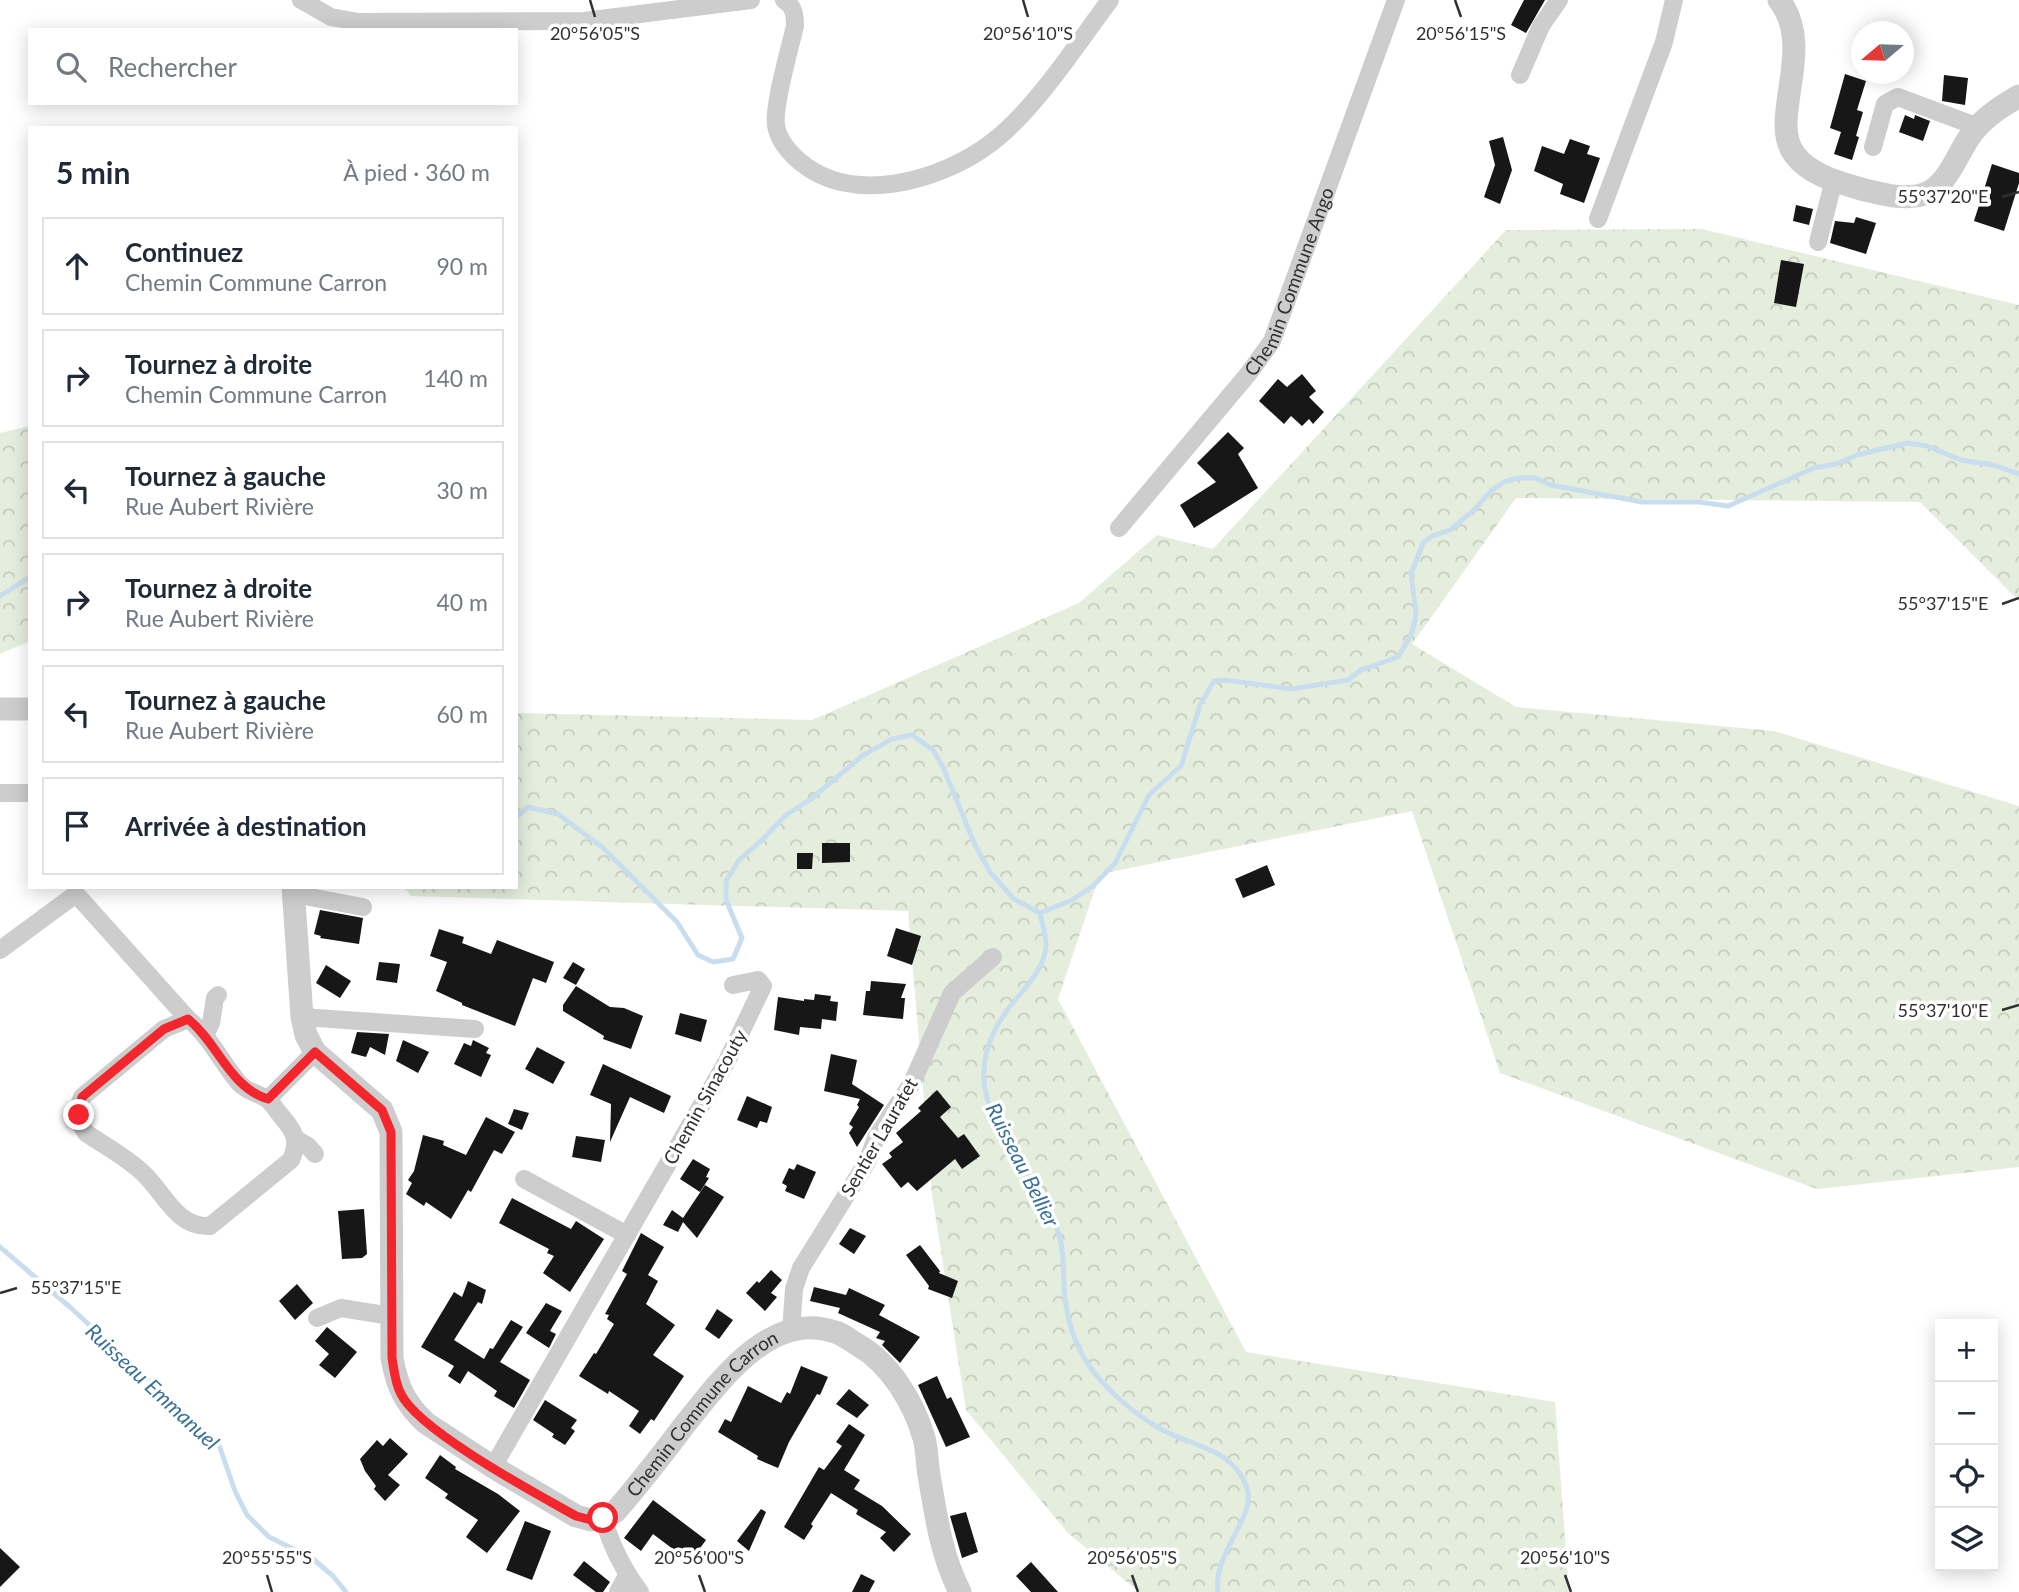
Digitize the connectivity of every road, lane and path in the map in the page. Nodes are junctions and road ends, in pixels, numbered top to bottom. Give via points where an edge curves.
1 (302, 0) edge
2 (751, 0) edge
3 (785, 0) edge
4 (1110, 0) edge
5 (1396, 0) edge
6 (1559, 0) edge
7 (1674, 0) edge
8 (1779, 0) edge
9 (1520, 75) dead end
10 (2019, 96) edge
11 (1978, 127) junction
12 (1873, 147) dead end
13 (1834, 180) junction
14 (1598, 219) dead end
15 (1818, 242) dead end
16 (1119, 528) dead end
17 (0, 709) edge
18 (28, 709) edge
19 (0, 793) edge
20 (28, 793) edge
21 (293, 890) edge
22 (76, 891) edge
23 (363, 907) dead end
24 (0, 950) edge
25 (993, 957) dead end
26 (733, 985) dead end
27 (218, 995) dead end
28 (302, 1017) junction
29 (188, 1019) junction
30 (475, 1030) dead end
31 (205, 1035) junction
32 (315, 1052) junction
33 (268, 1099) junction
34 (296, 1139) junction
35 (316, 1154) dead end
36 (524, 1179) dead end
37 (627, 1234) junction
38 (391, 1316) junction
39 (317, 1318) dead end
40 (791, 1331) junction
41 (493, 1467) junction
42 (603, 1518) junction
43 (627, 1576) junction
44 (618, 1592) edge
45 (640, 1592) edge
46 (960, 1592) edge

1 - 2 street via 331,17 359,22 584,21
3 - 4 street via 795,14 795,26 776,115 778,134 806,167 825,178 865,185 935,174 993,142 1025,111
5 - 16 street, Chemin Commune Ango via 1272,341
6 - 9 street via 1541,26
7 - 14 street via 1664,41
8 - 13 street via 1794,38 1787,109 1790,145 1795,156 1812,170
10 - 11 street
11 - 12 street via 1898,97 1885,104
11 - 13 street via 1943,180 1929,192 1901,196
13 - 15 street
17 - 18 street
19 - 20 street
21 - 23 street
21 - 28 street
22 - 24 street
22 - 29 street
25 - 40 street, Sentier Lauratet via 952,993 912,1083 801,1268 794,1289
26 - 37 street, Chemin Sinacouty via 758,981 763,986 727,1061
27 - 31 street
28 - 30 street
28 - 32 street
29 - 31 street
29 - 34 street via 164,1029 82,1097 79,1124 86,1133 143,1173 181,1218 201,1226 210,1226 291,1160
31 - 33 street via 240,1084
32 - 33 street
32 - 38 street via 382,1110 391,1132
33 - 34 street
34 - 35 street
36 - 37 street
37 - 41 street, Chemin Sinacouty
38 - 39 street via 341,1308
38 - 41 street via 392,1358 401,1395 426,1423
40 - 42 street, Chemin Commune Carron via 765,1342 723,1377 627,1498
40 - 46 street, Chemin Commune Carron via 834,1331 866,1350 905,1390 924,1438 941,1546
41 - 42 street via 576,1516
42 - 43 street
43 - 44 street
43 - 45 street

